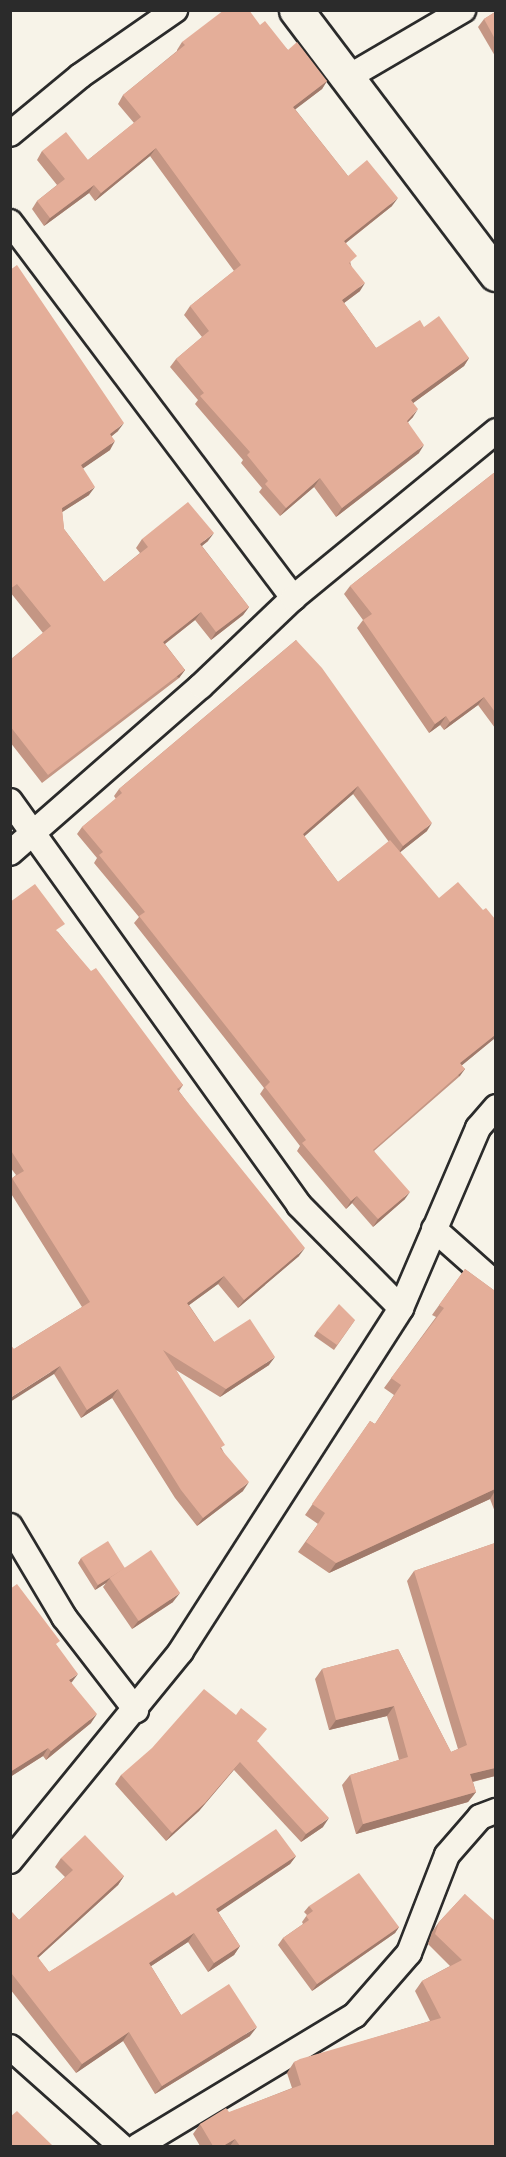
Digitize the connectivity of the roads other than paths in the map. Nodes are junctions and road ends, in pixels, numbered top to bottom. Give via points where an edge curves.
1 (175, 10) edge
2 (296, 10) edge
3 (464, 10) edge
4 (345, 79) junction
5 (10, 134) edge
6 (10, 222) edge
7 (495, 274) edge
8 (495, 431) edge
9 (293, 598) junction
10 (10, 801) edge
11 (34, 832) junction
12 (10, 853) edge
13 (495, 1107) edge
14 (434, 1229) junction
15 (495, 1284) edge
16 (401, 1308) junction
17 (10, 1526) edge
18 (136, 1710) junction
19 (495, 1811) edge
20 (10, 1861) edge
21 (10, 2047) edge
22 (121, 2146) edge
23 (138, 2146) edge

1 - 5 street via 80,76
2 - 4 main road
3 - 4 street
4 - 7 main road
6 - 9 street
8 - 9 street
9 - 11 street via 201,686
10 - 11 street
11 - 12 street
11 - 16 street via 299,1205
13 - 14 street via 478,1128
14 - 15 street
14 - 16 street
16 - 18 street via 181,1651
17 - 18 street via 64,1617
18 - 20 street
19 - 23 street via 480,1817 447,1856 409,1953 355,2015
21 - 22 street

